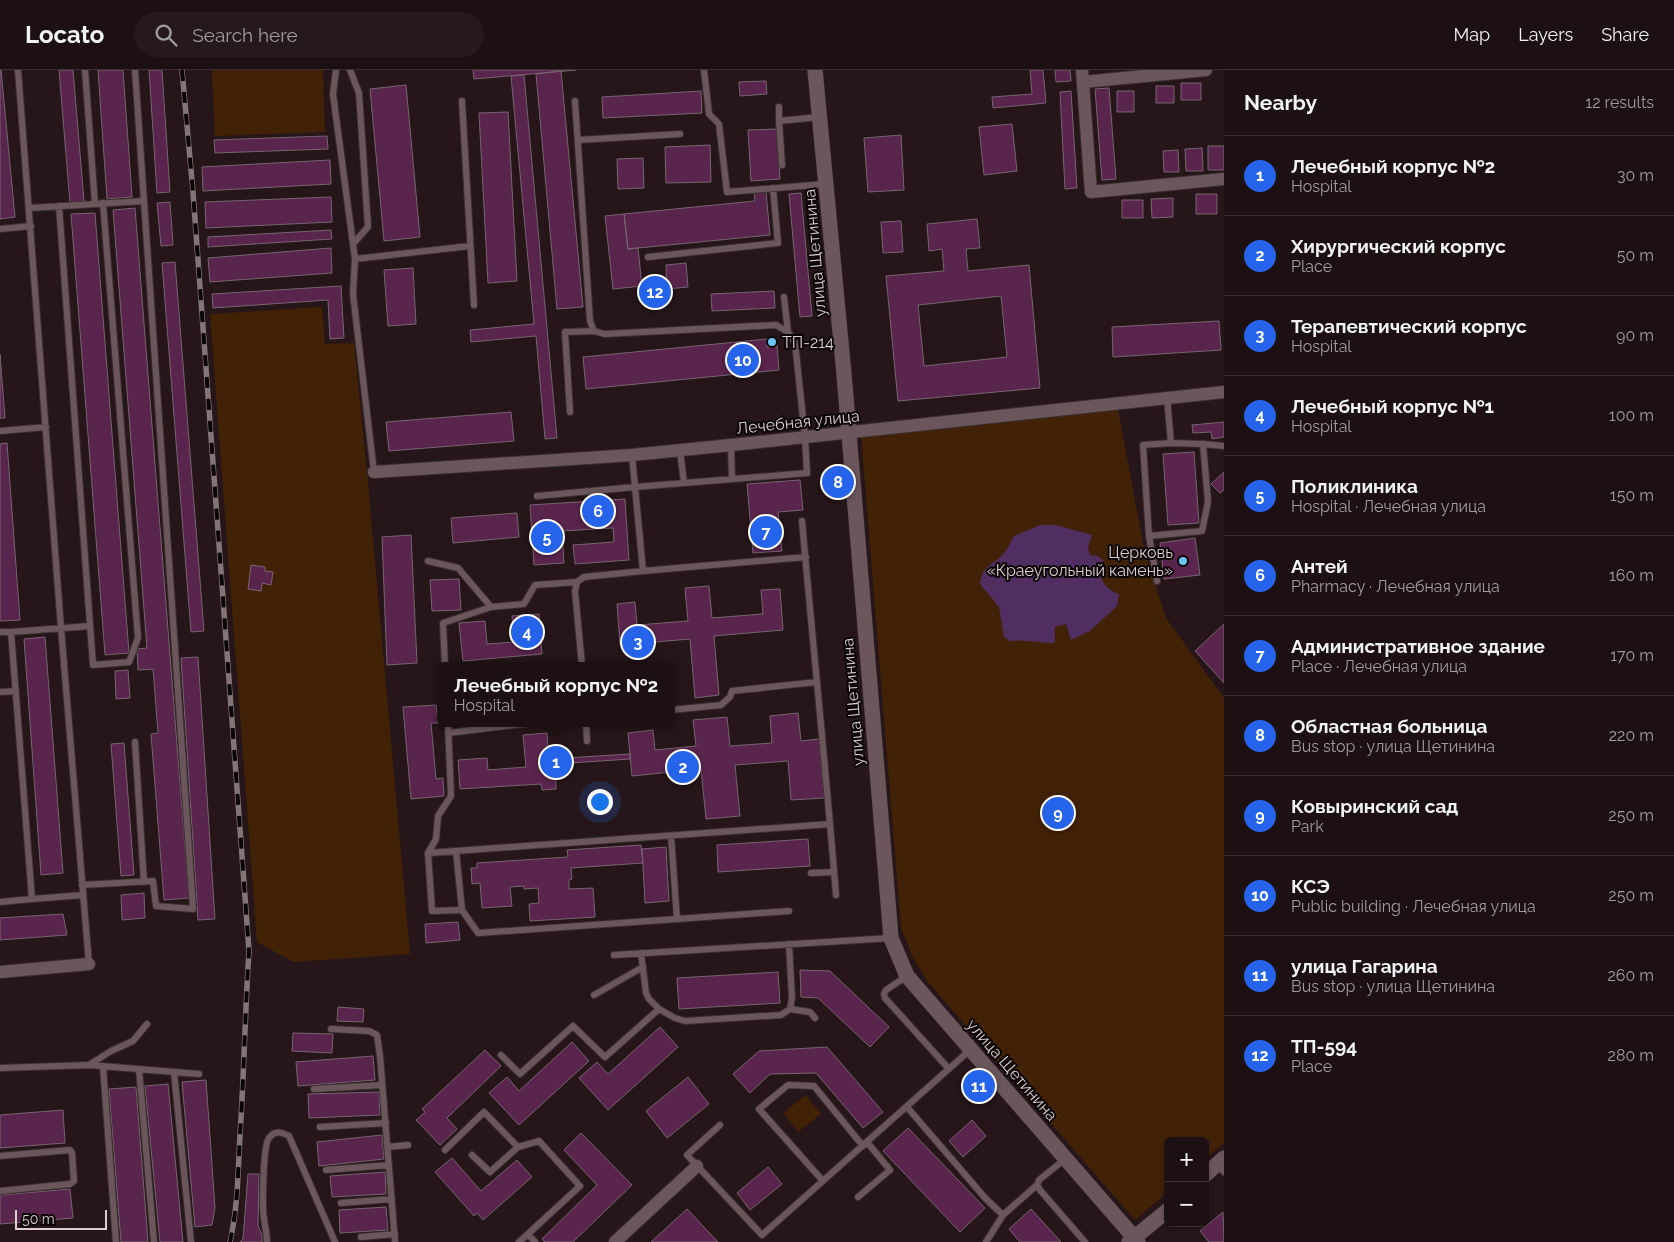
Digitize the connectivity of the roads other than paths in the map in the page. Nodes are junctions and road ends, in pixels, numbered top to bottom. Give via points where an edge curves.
1 (18, 70) edge
2 (84, 70) edge
3 (135, 70) edge
4 (336, 70) edge
5 (350, 70) edge
6 (704, 70) edge
7 (816, 70) edge
8 (1206, 70) edge
9 (1082, 76) edge
10 (575, 101) dead end
11 (462, 102) dead end
12 (778, 107) dead end
13 (820, 117) junction
14 (779, 121) junction
15 (680, 134) dead end
16 (578, 140) junction
17 (782, 165) dead end
18 (1224, 179) edge
19 (826, 184) junction
20 (773, 188) junction
21 (144, 201) junction
22 (104, 203) junction
23 (96, 204) junction
24 (59, 206) junction
25 (30, 208) junction
26 (31, 226) junction
27 (0, 229) edge
28 (353, 244) junction
29 (470, 246) junction
30 (648, 257) dead end
31 (355, 259) junction
32 (784, 296) dead end
33 (474, 305) dead end
34 (594, 331) junction
35 (788, 332) junction
36 (1224, 392) edge
37 (1167, 398) junction
38 (570, 412) dead end
39 (46, 426) junction
40 (0, 431) edge
41 (850, 433) junction
42 (805, 436) junction
43 (1171, 443) junction
44 (1203, 444) junction
45 (731, 445) junction
46 (1224, 446) edge
47 (680, 450) junction
48 (632, 455) junction
49 (374, 472) joint
50 (732, 479) junction
51 (684, 483) junction
52 (635, 487) junction
53 (537, 496) dead end
54 (802, 520) dead end
55 (1149, 536) junction
56 (806, 557) junction
57 (428, 561) dead end
58 (643, 571) junction
59 (1157, 581) dead end
60 (577, 582) junction
61 (491, 607) junction
62 (90, 626) junction
63 (61, 628) junction
64 (0, 632) edge
65 (11, 632) junction
66 (445, 662) edge
67 (582, 662) edge
68 (817, 682) junction
69 (16, 691) junction
70 (0, 692) edge
71 (675, 710) edge
72 (448, 727) edge
73 (501, 727) edge
74 (586, 727) edge
75 (448, 734) junction
76 (135, 742) dead end
77 (587, 742) dead end
78 (830, 824) junction
79 (671, 836) junction
80 (456, 851) junction
81 (428, 853) junction
82 (834, 872) junction
83 (810, 873) dead end
84 (144, 882) junction
85 (82, 885) junction
86 (83, 895) junction
87 (836, 895) dead end
88 (32, 899) junction
89 (0, 902) edge
90 (462, 910) junction
91 (789, 911) dead end
92 (677, 919) junction
93 (891, 938) junction
94 (789, 944) junction
95 (641, 953) junction
96 (614, 955) dead end
97 (89, 964) joint
98 (643, 967) junction
99 (0, 972) edge
100 (907, 976) junction
101 (594, 995) dead end
102 (659, 1009) junction
103 (790, 1009) junction
104 (815, 1018) dead end
105 (147, 1024) dead end
106 (331, 1029) dead end
107 (970, 1050) junction
108 (501, 1055) dead end
109 (90, 1065) junction
110 (103, 1066) junction
111 (0, 1068) edge
112 (139, 1069) junction
113 (949, 1069) junction
114 (174, 1072) junction
115 (198, 1074) dead end
116 (382, 1085) junction
117 (314, 1089) dead end
118 (907, 1106) junction
119 (386, 1123) junction
120 (720, 1125) dead end
121 (320, 1128) dead end
122 (865, 1144) junction
123 (408, 1145) dead end
124 (387, 1146) junction
125 (518, 1147) junction
126 (446, 1150) dead end
127 (472, 1155) dead end
128 (0, 1156) edge
129 (1066, 1158) junction
130 (389, 1165) junction
131 (1222, 1165) edge
132 (697, 1166) junction
133 (326, 1170) dead end
134 (1209, 1173) edge
135 (823, 1181) junction
136 (1038, 1185) junction
137 (0, 1191) edge
138 (858, 1197) dead end
139 (392, 1199) junction
140 (341, 1203) dead end
141 (1164, 1214) edge
142 (1003, 1215) junction
143 (395, 1234) junction
144 (528, 1234) junction
145 (361, 1237) dead end
146 (1134, 1241) edge
147 (116, 1242) edge
148 (154, 1242) edge
149 (191, 1242) edge
150 (267, 1242) edge
151 (335, 1242) edge
152 (395, 1242) edge
153 (519, 1242) edge
154 (534, 1242) edge
155 (616, 1242) edge
156 (986, 1242) edge
157 (1085, 1242) edge

1 - 25 lane
2 - 23 lane
3 - 21 lane
4 - 28 lane via 333,94
5 - 28 lane via 359,93 368,227
6 - 20 lane via 708,114 719,124 727,192
7 - 13 street, улица Щетинина
8 - 9 street
9 - 18 street via 1090,192
10 - 16 lane
11 - 29 lane
12 - 14 lane
13 - 14 lane
13 - 19 street, улица Щетинина
14 - 17 lane
15 - 16 lane
16 - 34 lane via 590,321
19 - 20 lane
19 - 41 street, улица Щетинина
20 - 30 lane via 778,243
21 - 22 lane
21 - 84 lane via 193,909 156,906 153,881
22 - 23 lane
22 - 62 lane via 138,638 129,662 92,666
23 - 24 lane
24 - 25 lane
24 - 62 lane
25 - 26 lane
26 - 27 lane
26 - 39 lane
28 - 31 lane
29 - 31 lane
29 - 33 lane
31 - 49 lane via 353,294
32 - 35 lane
34 - 35 lane via 604,334 776,326
34 - 38 lane via 565,332
35 - 42 lane via 794,343
36 - 37 street, Лечебная улица
37 - 41 street, Лечебная улица
37 - 43 lane
39 - 40 lane
39 - 63 lane
41 - 42 street, Лечебная улица
41 - 93 street, улица Щетинина
42 - 45 street, Лечебная улица
42 - 50 lane via 807,473
43 - 44 lane
43 - 55 lane via 1142,445
44 - 46 lane
44 - 55 lane via 1208,502 1202,531
45 - 47 street, Лечебная улица
45 - 50 lane
47 - 48 street, Лечебная улица
47 - 51 lane
48 - 49 street, Лечебная улица
48 - 52 lane
50 - 51 lane
51 - 52 lane
52 - 53 lane
52 - 58 lane
54 - 56 lane
55 - 59 lane
56 - 58 lane
56 - 68 lane
57 - 61 lane via 458,568
58 - 60 lane via 584,577
60 - 61 lane via 535,585 524,604
60 - 67 lane via 575,591
61 - 66 lane via 443,623
62 - 63 lane
63 - 65 lane
63 - 85 lane
64 - 65 lane
65 - 69 lane
68 - 71 lane via 732,691 721,705
68 - 78 lane
69 - 70 lane
69 - 88 lane
72 - 75 lane
73 - 75 lane
74 - 77 lane
75 - 81 lane via 451,796 438,816 436,839
76 - 84 lane
78 - 79 lane
78 - 82 lane
79 - 80 lane
79 - 92 lane
80 - 81 lane
80 - 90 lane
81 - 90 lane via 432,912
82 - 83 lane
82 - 87 lane
84 - 85 lane
85 - 86 lane
86 - 88 lane
86 - 97 lane
88 - 89 lane
90 - 92 lane via 478,933
91 - 92 lane
93 - 94 lane
93 - 100 street, улица Щетинина
94 - 95 lane
94 - 103 lane
95 - 96 lane
95 - 98 lane
97 - 99 street
98 - 101 lane
98 - 102 lane via 646,993
100 - 107 street, улица Щетинина
100 - 113 lane via 886,990 885,998
102 - 103 lane via 686,1021 780,1015
102 - 108 lane via 604,1058 573,1026 520,1074
103 - 104 lane via 810,1012
105 - 109 lane via 133,1041
106 - 116 lane via 369,1030 377,1035
107 - 113 lane
107 - 129 street, улица Щетинина
109 - 110 lane
109 - 111 lane
110 - 112 lane
110 - 147 lane
112 - 114 lane
112 - 148 lane
113 - 118 lane
114 - 115 lane
114 - 149 lane
116 - 117 lane
116 - 119 lane
118 - 122 lane
118 - 142 lane
119 - 121 lane
119 - 124 lane
120 - 132 lane via 687,1155
122 - 135 lane
122 - 135 lane via 814,1086 788,1085 760,1109
122 - 138 lane via 890,1170
123 - 124 lane
124 - 130 lane
125 - 126 lane via 484,1112
125 - 127 lane via 490,1172
125 - 144 lane via 539,1141 580,1186
128 - 137 lane via 70,1150 74,1177 70,1184
129 - 136 lane via 1039,1180
129 - 146 street, улица Щетинина
130 - 133 lane
130 - 139 lane
131 - 134 street
132 - 135 lane via 762,1235
132 - 155 street
136 - 142 lane
136 - 157 lane
139 - 140 lane
139 - 143 lane
141 - 146 street
142 - 156 lane
143 - 145 lane
143 - 152 lane
144 - 153 lane
144 - 154 lane
150 - 151 lane via 264,1152 267,1139 280,1132 289,1136

